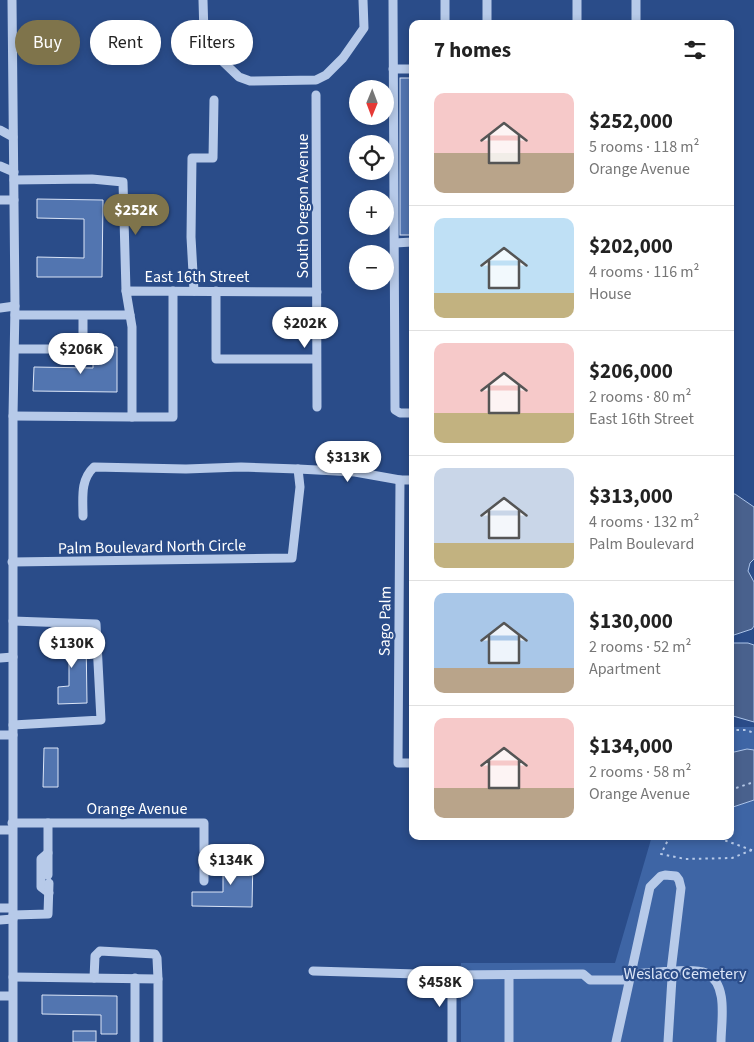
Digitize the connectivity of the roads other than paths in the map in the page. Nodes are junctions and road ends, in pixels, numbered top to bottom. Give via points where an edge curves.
1 (12, 0) edge
2 (203, 0) edge
3 (363, 0) edge
4 (393, 0) edge
5 (445, 0) edge
6 (487, 0) edge
7 (577, 0) edge
8 (636, 0) edge
9 (445, 20) edge
10 (487, 20) edge
11 (577, 20) edge
12 (636, 20) edge
13 (394, 69) junction
14 (409, 69) edge
15 (316, 95) dead end
16 (214, 100) dead end
17 (0, 130) edge
18 (12, 137) junction
19 (0, 166) edge
20 (14, 176) junction
21 (0, 200) edge
22 (14, 200) junction
23 (409, 242) edge
24 (395, 243) junction
25 (126, 291) junction
26 (173, 291) junction
27 (194, 291) junction
28 (216, 291) junction
29 (317, 292) junction
30 (1, 307) edge
31 (15, 311) junction
32 (130, 315) junction
33 (83, 316) junction
34 (15, 348) junction
35 (316, 359) junction
36 (317, 407) dead end
37 (409, 413) edge
38 (13, 416) junction
39 (132, 417) junction
40 (298, 469) junction
41 (400, 480) junction
42 (409, 480) edge
43 (83, 516) dead end
44 (12, 562) junction
45 (13, 621) junction
46 (13, 657) junction
47 (0, 658) edge
48 (13, 730) junction
49 (0, 735) edge
50 (409, 763) edge
51 (48, 823) junction
52 (12, 826) junction
53 (0, 830) edge
54 (48, 853) junction
55 (204, 881) dead end
56 (48, 894) junction
57 (0, 908) edge
58 (13, 914) junction
59 (0, 920) edge
60 (313, 971) dead end
61 (671, 971) junction
62 (509, 974) junction
63 (632, 974) junction
64 (452, 975) junction
65 (12, 977) junction
66 (94, 978) junction
67 (135, 978) junction
68 (158, 978) junction
69 (0, 996) edge
70 (12, 996) junction
71 (12, 1042) edge
72 (135, 1042) edge
73 (158, 1042) edge
74 (452, 1042) edge
75 (509, 1042) edge
76 (616, 1042) edge
77 (668, 1042) edge
78 (721, 1042) edge

1 - 18 street
2 - 3 street via 204,35 216,55 239,77 250,81 316,80 326,75 343,58 364,28
4 - 13 street
5 - 9 street
6 - 10 street
7 - 11 street
8 - 12 street
13 - 14 street
13 - 24 street
15 - 29 street, South Oregon Avenue
16 - 27 street via 213,158 192,158
17 - 18 street
18 - 20 street
19 - 20 street
20 - 22 street
20 - 25 street via 123,182
21 - 22 street
22 - 31 street
23 - 24 street
24 - 37 street via 395,410
25 - 26 street, East 16th Street
25 - 32 street, East 16th Street
26 - 27 street, East 16th Street
26 - 39 street via 173,417
27 - 28 street, East 16th Street
28 - 29 street, East 16th Street
28 - 35 street via 216,358
29 - 35 street, South Oregon Avenue
30 - 31 street
31 - 33 street
31 - 34 street
32 - 33 street
32 - 39 street, East 16th Street
33 - 34 street via 83,349
34 - 38 street
35 - 36 street, South Oregon Avenue
38 - 39 street
38 - 44 street
40 - 41 street via 355,472
40 - 43 street, Palm Boulevard North Circle via 94,467 86,474 83,487
40 - 44 street, Palm Boulevard North Circle via 300,487 292,558
41 - 42 street
41 - 50 street, Sago Palm via 398,763
44 - 45 street
45 - 46 street
45 - 48 street via 96,624 101,720
46 - 47 street
46 - 48 street
48 - 49 street
48 - 52 street
51 - 52 street, Orange Avenue
51 - 54 street
51 - 55 street, Orange Avenue via 204,823
52 - 53 street, Orange Avenue
52 - 58 street
54 - 56 street
54 - 56 street via 41,859 41,886
56 - 58 street via 48,914
57 - 58 street
58 - 59 street
58 - 65 street
60 - 64 street
61 - 63 street
61 - 63 street via 681,888 676,876 665,875 654,880 650,887
61 - 77 street
61 - 78 street via 697,971 714,979 722,995
62 - 63 street via 583,974 590,980 623,980
62 - 64 street
62 - 75 street
63 - 76 street
64 - 74 street
65 - 66 street
65 - 70 street
66 - 67 street
66 - 68 street via 95,956 109,952 155,954
67 - 68 street
67 - 72 street
68 - 73 street
69 - 70 street
70 - 71 street

